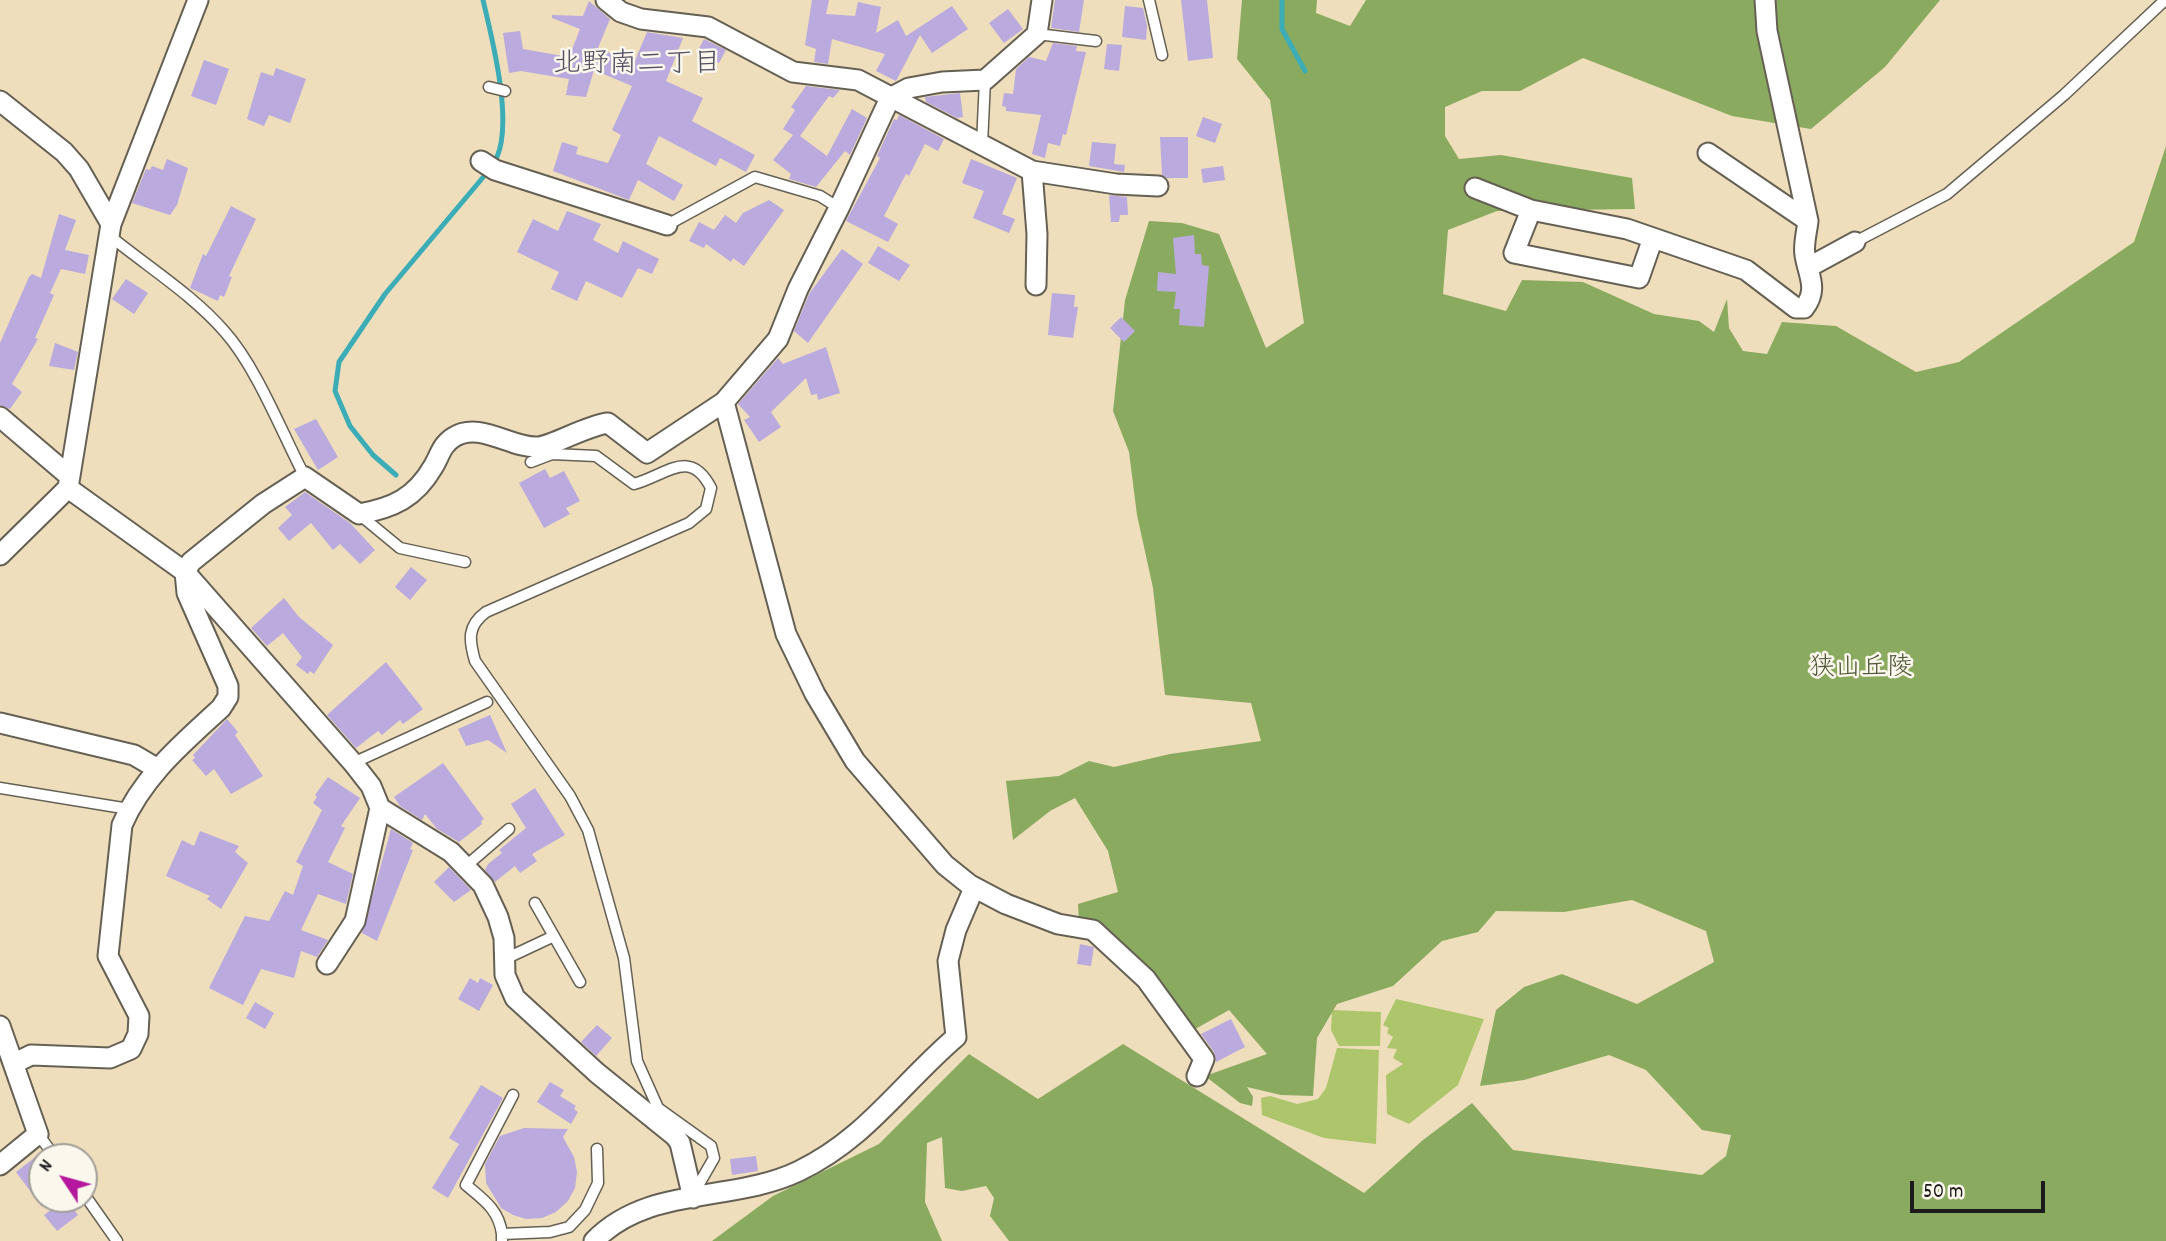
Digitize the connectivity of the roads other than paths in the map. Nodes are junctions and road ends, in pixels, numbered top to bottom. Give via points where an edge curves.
1 (198, 0) edge
2 (606, 0) edge
3 (1042, 0) edge
4 (1149, 0) edge
5 (1765, 0) edge
6 (2165, 0) edge
7 (1037, 34) junction
8 (1096, 41) dead end
9 (1162, 55) dead end
10 (985, 80) junction
11 (489, 87) dead end
12 (505, 91) dead end
13 (890, 98) junction
14 (0, 101) edge
15 (982, 144) junction
16 (1708, 153) dead end
17 (488, 166) dead end
18 (1032, 171) junction
19 (1158, 186) dead end
20 (1475, 188) dead end
21 (839, 208) junction
22 (1531, 210) junction
23 (1808, 221) junction
24 (667, 225) joint
25 (110, 230) junction
26 (1653, 238) junction
27 (1855, 242) joint
28 (1809, 267) junction
29 (1036, 285) dead end
30 (724, 402) junction
31 (0, 417) edge
32 (531, 462) dead end
33 (305, 477) junction
34 (68, 482) junction
35 (359, 514) junction
36 (0, 555) edge
37 (464, 562) dead end
38 (184, 572) junction
39 (487, 702) dead end
40 (0, 723) edge
41 (353, 763) junction
42 (156, 768) junction
43 (0, 788) edge
44 (380, 808) junction
45 (129, 809) junction
46 (509, 830) dead end
47 (466, 866) junction
48 (974, 888) junction
49 (535, 903) dead end
50 (554, 936) junction
51 (505, 959) junction
52 (327, 964) dead end
53 (580, 982) dead end
54 (0, 1026) edge
55 (15, 1063) junction
56 (1197, 1076) dead end
57 (513, 1095) dead end
58 (38, 1134) junction
59 (45, 1143) edge
60 (597, 1149) dead end
61 (0, 1165) edge
62 (693, 1198) junction
63 (97, 1213) edge
64 (502, 1238) edge
65 (117, 1241) edge
66 (594, 1241) edge

1 - 25 street
2 - 13 street via 641,19 708,27 793,72 858,80
3 - 7 street
4 - 9 lane
5 - 23 street via 1767,31
6 - 27 lane via 2064,95 1947,194
7 - 8 lane
7 - 10 street
10 - 13 street via 920,86
10 - 15 lane
11 - 12 lane
13 - 15 street
13 - 21 street
14 - 25 street via 72,161
15 - 18 street
16 - 23 street
17 - 24 street
18 - 19 street
18 - 29 street
20 - 22 street
21 - 24 lane via 820,195 755,177
21 - 30 street via 778,339
22 - 26 street
22 - 26 street via 1514,253 1639,278
23 - 28 street via 1804,253
25 - 33 lane via 225,332
25 - 34 street
26 - 28 street via 1746,270 1796,308 1804,308 1811,299
27 - 28 street
30 - 35 street via 648,453 608,423 589,425 538,447 462,434 441,448 421,485 404,502
30 - 48 street via 786,634 815,694 855,761 945,865
31 - 34 street
32 - 62 lane via 552,454 596,456 634,484 678,465 693,467 704,473 711,488 706,509 689,523 486,612 474,622 469,640 475,661 570,796 588,830 624,958 637,1061 659,1108 711,1146 714,1158
33 - 35 street
33 - 38 street via 191,562
34 - 36 street
34 - 38 street
35 - 37 lane via 400,548
38 - 41 street
38 - 42 street via 187,593 228,686 228,697
39 - 41 lane
40 - 42 street via 134,755
41 - 44 street via 371,786
42 - 45 street
43 - 45 lane
44 - 47 street
44 - 52 street via 355,921
45 - 55 street via 122,825 108,956 139,1016 138,1034 131,1049 110,1058 31,1055
46 - 47 lane
47 - 51 street via 483,886 498,917
48 - 56 street via 1058,924 1093,930 1146,979 1204,1059
48 - 62 street via 948,961 956,1037 924,1064 863,1130 830,1155 770,1182
49 - 50 lane
50 - 51 lane
50 - 53 lane
51 - 62 street via 505,975 515,998 675,1136
54 - 55 street
55 - 58 street
57 - 64 lane via 466,1185 493,1207 501,1222
58 - 59 lane
58 - 61 street
60 - 64 lane via 598,1183 585,1210 569,1227
62 - 66 street via 627,1215
63 - 65 lane

